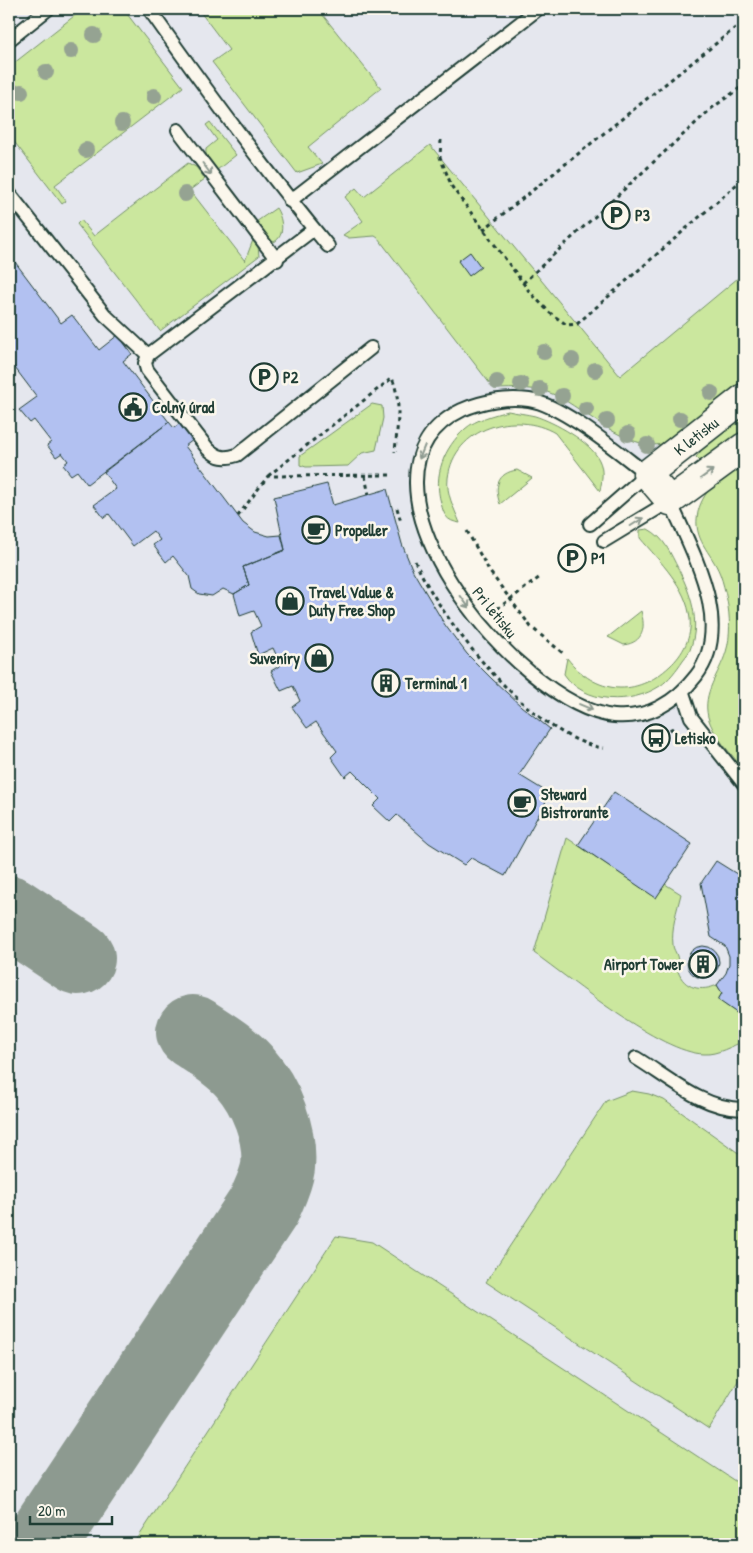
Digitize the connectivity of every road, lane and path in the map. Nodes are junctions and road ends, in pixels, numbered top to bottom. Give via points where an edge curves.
1 (48, 9) edge
2 (149, 9) edge
3 (538, 9) edge
4 (744, 21) edge
5 (9, 40) edge
6 (744, 85) edge
7 (178, 130) dead end
8 (441, 140) dead end
9 (744, 178) edge
10 (9, 193) edge
11 (290, 201) junction
12 (314, 229) junction
13 (483, 230) junction
14 (328, 246) dead end
15 (277, 260) junction
16 (523, 283) junction
17 (371, 348) dead end
18 (148, 355) junction
19 (744, 398) edge
20 (744, 447) edge
21 (395, 452) dead end
22 (647, 474) junction
23 (365, 475) junction
24 (393, 475) dead end
25 (268, 476) junction
26 (369, 494) dead end
27 (670, 501) junction
28 (238, 516) dead end
29 (590, 524) dead end
30 (467, 531) dead end
31 (604, 541) dead end
32 (418, 568) dead end
33 (412, 571) dead end
34 (540, 577) dead end
35 (510, 599) junction
36 (479, 622) junction
37 (460, 636) dead end
38 (564, 654) dead end
39 (495, 675) dead end
40 (492, 679) dead end
41 (682, 693) junction
42 (744, 784) edge
43 (636, 1058) dead end
44 (744, 1110) edge

1 - 5 lane
2 - 11 lane
3 - 11 lane
4 - 13 path
6 - 16 path via 712,108
7 -> 15 lane
8 - 13 path via 440,157 452,186
9 - 16 path via 577,324 567,325 550,313
10 - 18 lane via 105,315
11 - 12 lane
12 - 14 lane
12 - 15 lane
13 - 16 path
15 - 18 lane
17 - 18 lane via 237,455 227,459 214,455 208,449 153,378 145,362
19 - 22 street, K letisku
27 -> 20 street
21 - 25 path via 399,406 392,378
22 - 27 street
22 - 29 lane
22 -> 36 lane, Pri letisku via 610,446 541,403 485,401 453,415 436,429 419,458 417,493 424,528 439,563
23 - 24 path
23 - 25 path
23 - 26 path
25 - 28 path
31 -> 27 lane
27 - 41 lane, Pri letisku via 704,584 713,634 709,653
30 - 35 path
32 - 33 path
34 - 35 path
35 - 36 path
35 - 38 path via 531,627
36 - 37 path
36 -> 41 lane, Pri letisku via 532,674 572,701 601,714 616,716 650,712
39 - 40 path
41 - 42 lane via 691,717
43 - 44 lane via 708,1102

